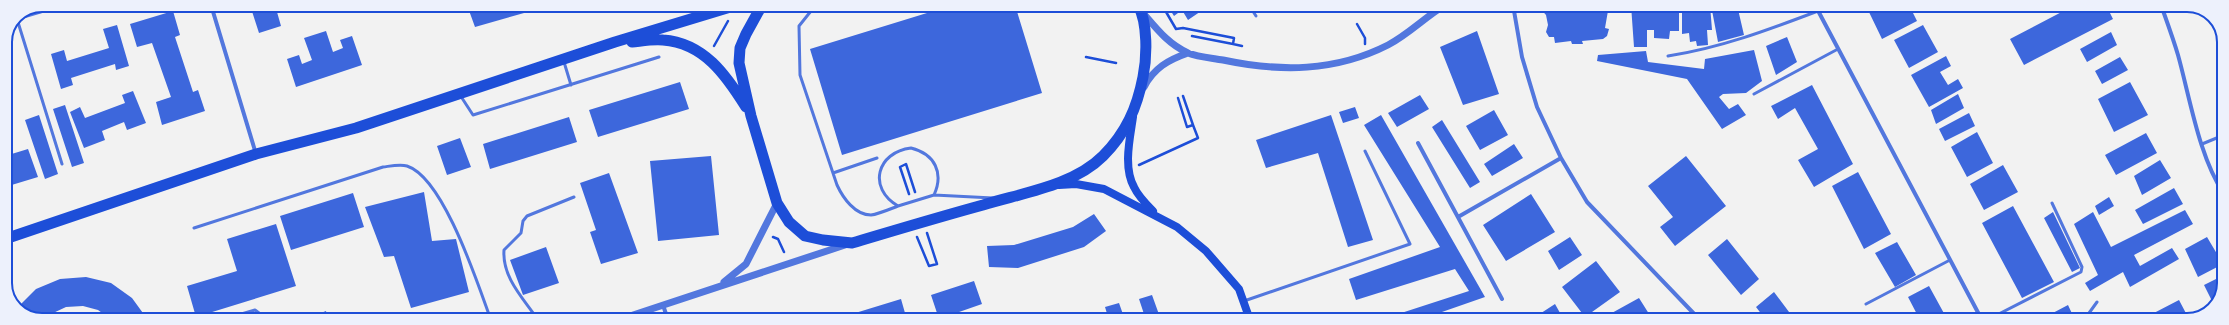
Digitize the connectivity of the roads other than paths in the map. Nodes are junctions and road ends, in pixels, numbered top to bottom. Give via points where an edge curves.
1 (213, 12) edge
2 (714, 12) edge
3 (757, 12) edge
4 (810, 12) edge
5 (1140, 12) edge
6 (1143, 12) edge
7 (1253, 12) edge
8 (1434, 12) edge
9 (1514, 12) edge
10 (1815, 12) edge
11 (1819, 12) edge
12 (2163, 12) edge
13 (1256, 16) dead end
14 (18, 24) edge
15 (615, 42) junction
16 (1838, 49) junction
17 (1188, 53) junction
18 (1668, 56) dead end
19 (659, 57) dead end
20 (563, 59) junction
21 (572, 85) junction
22 (459, 94) junction
23 (1139, 94) junction
24 (1754, 94) dead end
25 (1133, 114) junction
26 (751, 116) junction
27 (2217, 137) edge
28 (1418, 143) dead end
29 (2202, 144) junction
30 (1365, 150) dead end
31 (256, 154) junction
32 (877, 158) dead end
33 (1561, 158) junction
34 (62, 164) dead end
35 (834, 173) junction
36 (2217, 184) edge
37 (1049, 185) junction
38 (934, 195) junction
39 (574, 197) dead end
40 (1005, 198) junction
41 (776, 203) junction
42 (2052, 203) dead end
43 (898, 206) junction
44 (1154, 214) junction
45 (1458, 217) junction
46 (194, 228) dead end
47 (12, 237) edge
48 (852, 243) junction
49 (1950, 260) junction
50 (710, 290) junction
51 (1502, 299) dead end
52 (1244, 301) junction
53 (2097, 302) dead end
54 (1866, 304) dead end
55 (663, 306) junction
56 (245, 313) edge
57 (259, 313) edge
58 (488, 313) edge
59 (533, 313) edge
60 (640, 313) edge
61 (666, 313) edge
62 (1248, 313) edge
63 (1693, 313) edge
64 (1978, 313) edge
65 (2001, 313) edge
66 (2089, 313) edge

1 - 31 street
2 - 15 highway
3 - 26 highway via 740,48 739,63
4 - 35 lane via 799,26 800,75
5 - 23 highway via 1147,47
6 - 17 street via 1162,35
7 - 13 lane
8 - 17 street via 1389,44 1365,55 1334,64 1294,69 1253,66
9 - 33 street via 1522,57 1537,107
10 - 18 lane via 1736,42 1703,51
11 - 16 street
12 - 29 street via 2178,53
14 - 34 lane
15 - 20 highway
15 - 26 highway via 663,40 686,45 708,56 732,85
16 - 24 lane
16 - 49 street
17 - 23 street via 1163,64 1150,75
19 - 21 lane
20 - 21 lane
20 - 22 highway
21 - 22 lane via 474,115
22 - 31 highway via 356,128
23 - 25 highway
25 - 37 highway via 1125,130 1102,157 1086,168
25 - 44 main road via 1129,170 1134,188
26 - 41 highway
27 - 29 lane
28 - 45 street
29 - 36 street
30 - 52 lane via 1410,244
31 - 47 highway
32 - 35 lane
33 - 45 street
33 - 63 street via 1587,202
35 - 43 lane via 841,195 857,210 871,215
37 - 40 highway
37 - 44 main road via 1076,184 1097,187
38 - 40 lane
38 - 43 lane
38 - 43 lane via 939,180 936,165 930,156 911,148 901,149 884,161 879,178 884,195
39 - 59 lane via 527,216 523,221 522,233 504,250 504,258 516,290
40 - 48 highway
41 - 48 highway via 789,222 805,236
41 - 50 street via 746,264 732,277
42 - 65 lane via 2082,267 2081,272
44 - 52 main road via 1176,227 1206,251 1239,288
45 - 51 street
46 - 58 lane via 383,167 407,166 415,170 427,183 448,214 467,253
48 - 50 street
49 - 54 lane
49 - 64 street
50 - 55 street
52 - 62 main road
53 - 66 lane
55 - 60 street
55 - 61 street
56 - 57 lane via 255,310

